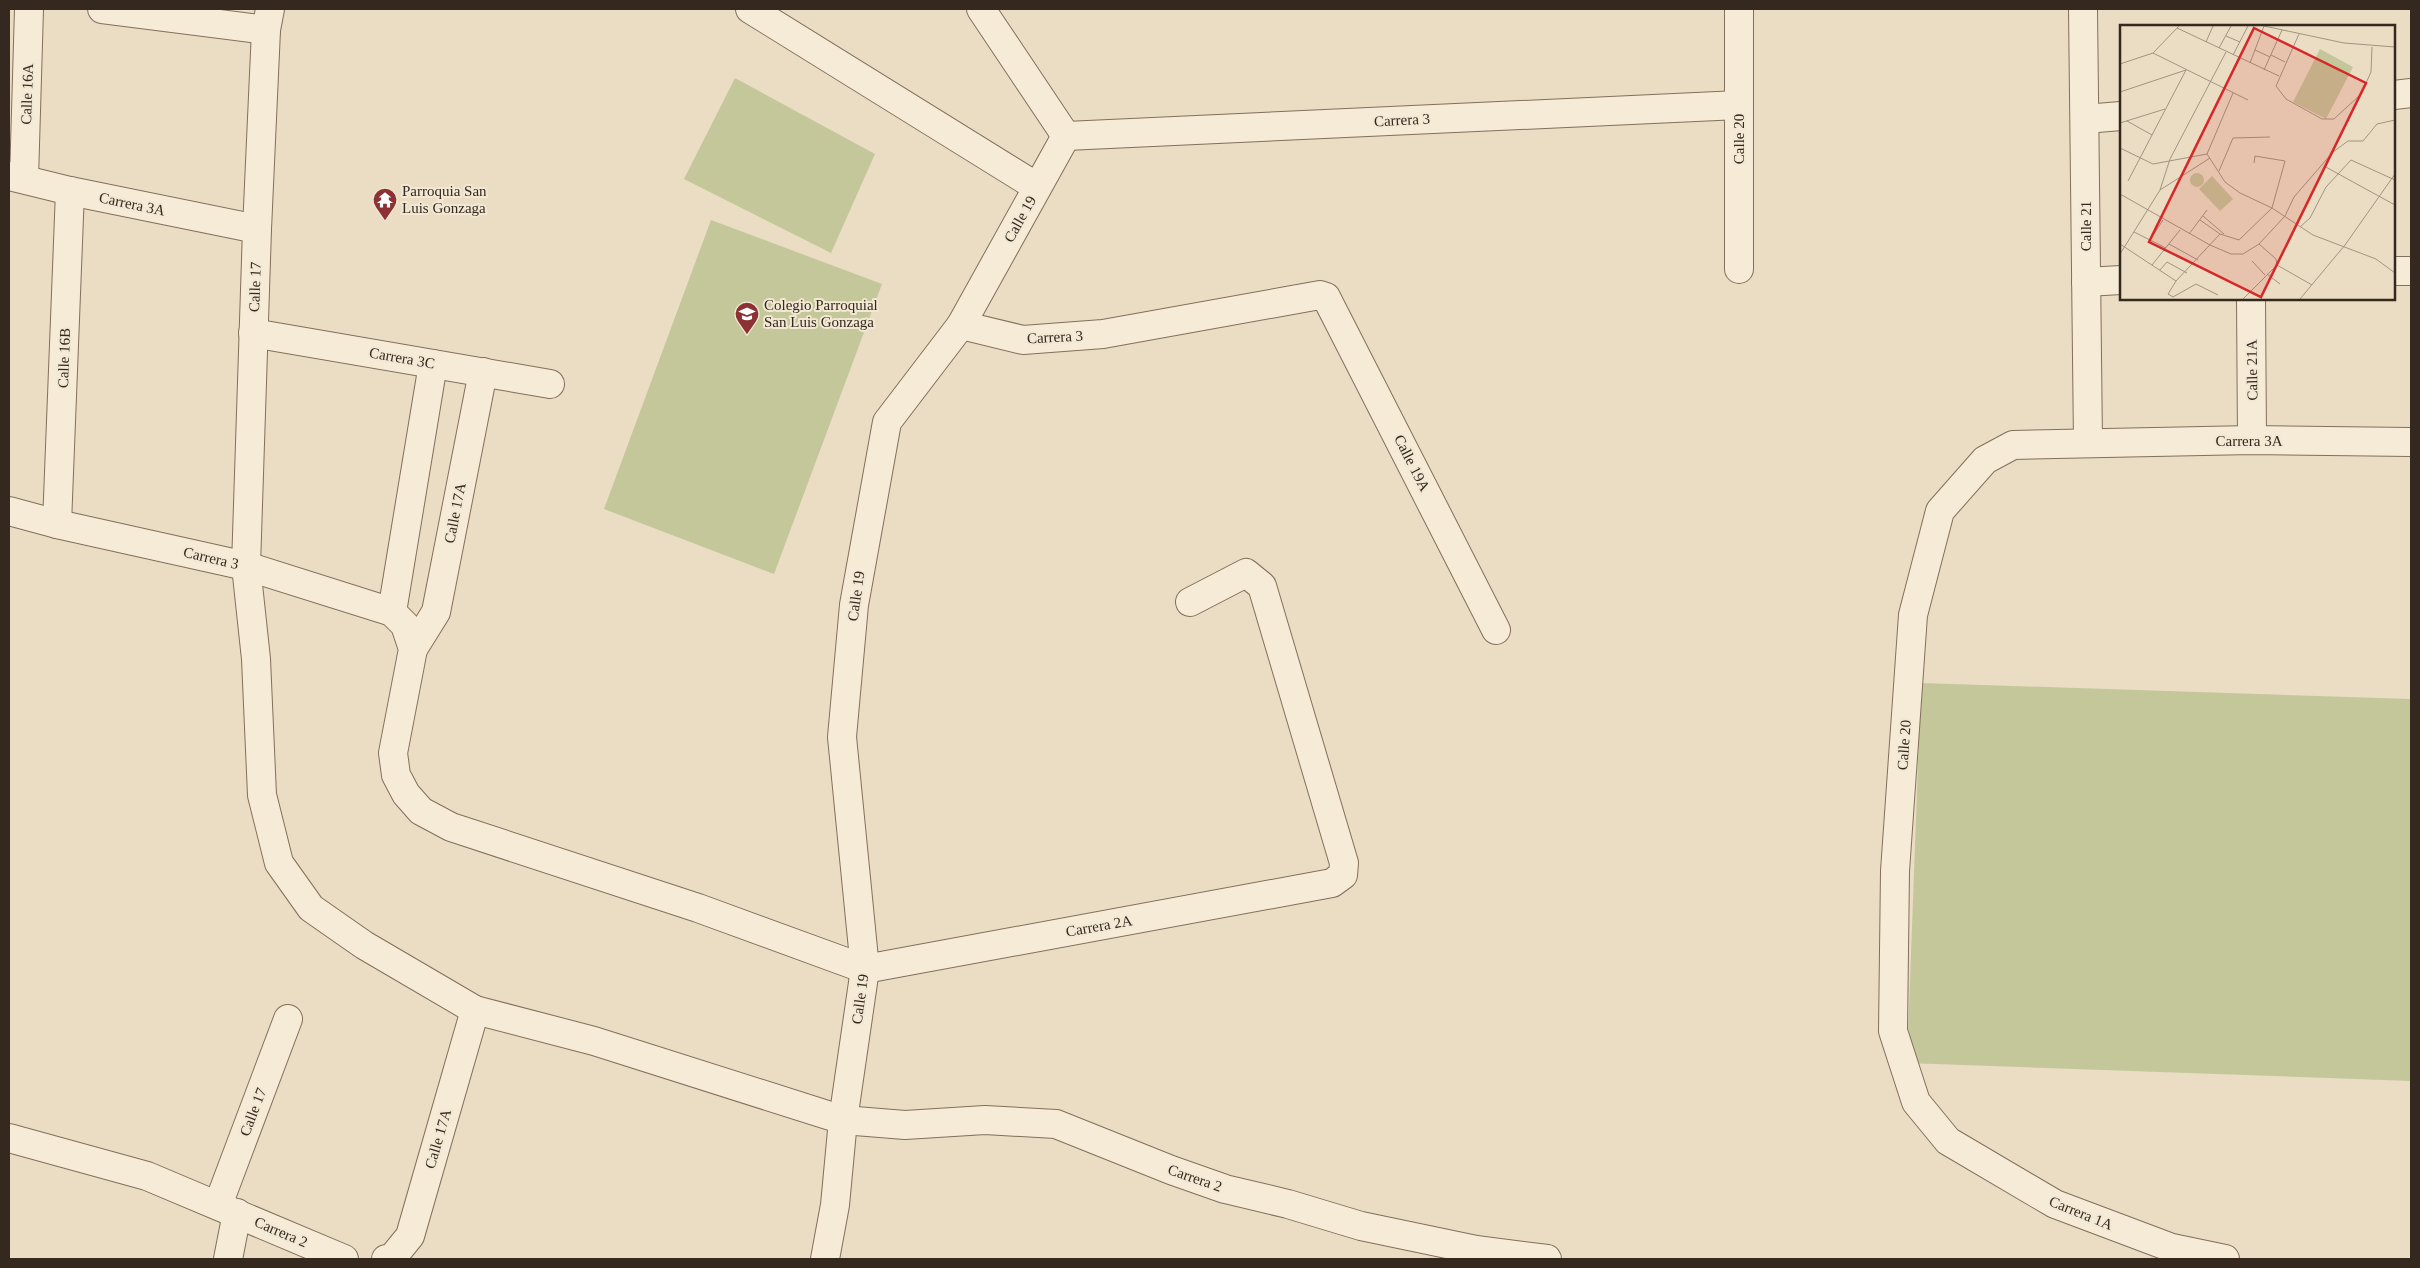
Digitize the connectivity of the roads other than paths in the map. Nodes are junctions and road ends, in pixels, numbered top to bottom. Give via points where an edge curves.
1 (29, 9) edge
2 (102, 9) edge
3 (750, 9) edge
4 (981, 9) edge
5 (1739, 9) edge
6 (2083, 9) edge
7 (268, 20) edge
8 (2411, 93) edge
9 (2395, 95) edge
10 (1739, 105) junction
11 (2120, 116) edge
12 (2085, 120) junction
13 (1066, 136) junction
14 (16, 177) edge
15 (1037, 187) junction
16 (70, 191) junction
17 (257, 229) junction
18 (1739, 269) dead end
19 (2395, 271) edge
20 (2411, 271) edge
21 (2120, 280) edge
22 (2086, 282) junction
23 (1326, 297) joint
24 (2251, 300) edge
25 (961, 325) junction
26 (253, 333) junction
27 (433, 364) junction
28 (483, 372) junction
29 (550, 384) dead end
30 (2252, 440) junction
31 (2411, 442) edge
32 (2088, 443) junction
33 (9, 511) edge
34 (57, 524) junction
35 (246, 566) junction
36 (1190, 602) dead end
37 (404, 629) junction
38 (1496, 630) dead end
39 (865, 969) junction
40 (475, 1010) junction
41 (288, 1019) dead end
42 (843, 1120) junction
43 (9, 1138) edge
44 (1948, 1141) joint
45 (228, 1209) junction
46 (1475, 1254) edge
47 (228, 1259) edge
48 (344, 1259) edge
49 (386, 1259) edge
50 (826, 1259) edge
51 (1547, 1259) edge
52 (2225, 1259) edge

1 - 14 street, Calle 16A
2 - 7 street
3 - 15 street
4 - 13 street
5 - 10 street, Calle 20
6 - 12 street, Calle 21
7 - 17 street, Calle 17
8 - 9 street
10 - 13 street, Carrera 3
10 - 18 street, Calle 20
11 - 12 street
12 - 22 street, Calle 21
13 - 15 street, Calle 19
14 - 16 street, Carrera 3A
15 - 25 street, Calle 19
16 - 17 street, Carrera 3A
16 - 34 street, Calle 16B
17 - 26 street, Calle 17
19 - 20 street
21 - 22 street
22 - 32 street, Calle 21
23 - 25 street, Carrera 3 via 1320,295 1103,334 1023,340
23 - 38 street, Calle 19A
24 - 30 street, Calle 21A
25 - 39 street, Calle 19 via 887,422 854,605 842,736
26 - 27 street, Carrera 3C
26 - 35 street, Calle 17
27 - 28 street, Carrera 3C
27 - 37 street
28 - 29 street, Carrera 3C
28 - 37 street, Calle 17A via 436,612
30 - 31 street, Carrera 3A
30 - 32 street, Carrera 3A
32 - 44 street, Calle 20 via 2013,445 1985,460 1940,511 1913,615 1895,871 1892,1031 1916,1102
33 - 34 street, Carrera 3
34 - 35 street, Carrera 3
35 - 37 street, Carrera 3
35 - 40 street, Calle 17 via 256,659 262,795 279,863 311,908 364,946
36 - 39 street, Carrera 2A via 1246,573 1262,586 1344,864 1343,875 1332,884
37 - 39 street via 393,753 396,775 406,794 421,810 451,827 698,908
39 - 42 street, Calle 19
40 - 42 street, Carrera 2 via 594,1041
40 - 49 street, Calle 17A via 410,1236 392,1258
41 - 45 street, Calle 17
42 - 46 street, Carrera 2 via 905,1125 985,1120 1056,1124 1225,1188
42 - 50 street, Calle 19
43 - 45 street, Carrera 2 via 147,1176
44 - 52 street, Carrera 1A via 2055,1204 2172,1248
45 - 47 street, Calle 17
45 - 48 street, Carrera 2
46 - 51 street, Carrera 2

